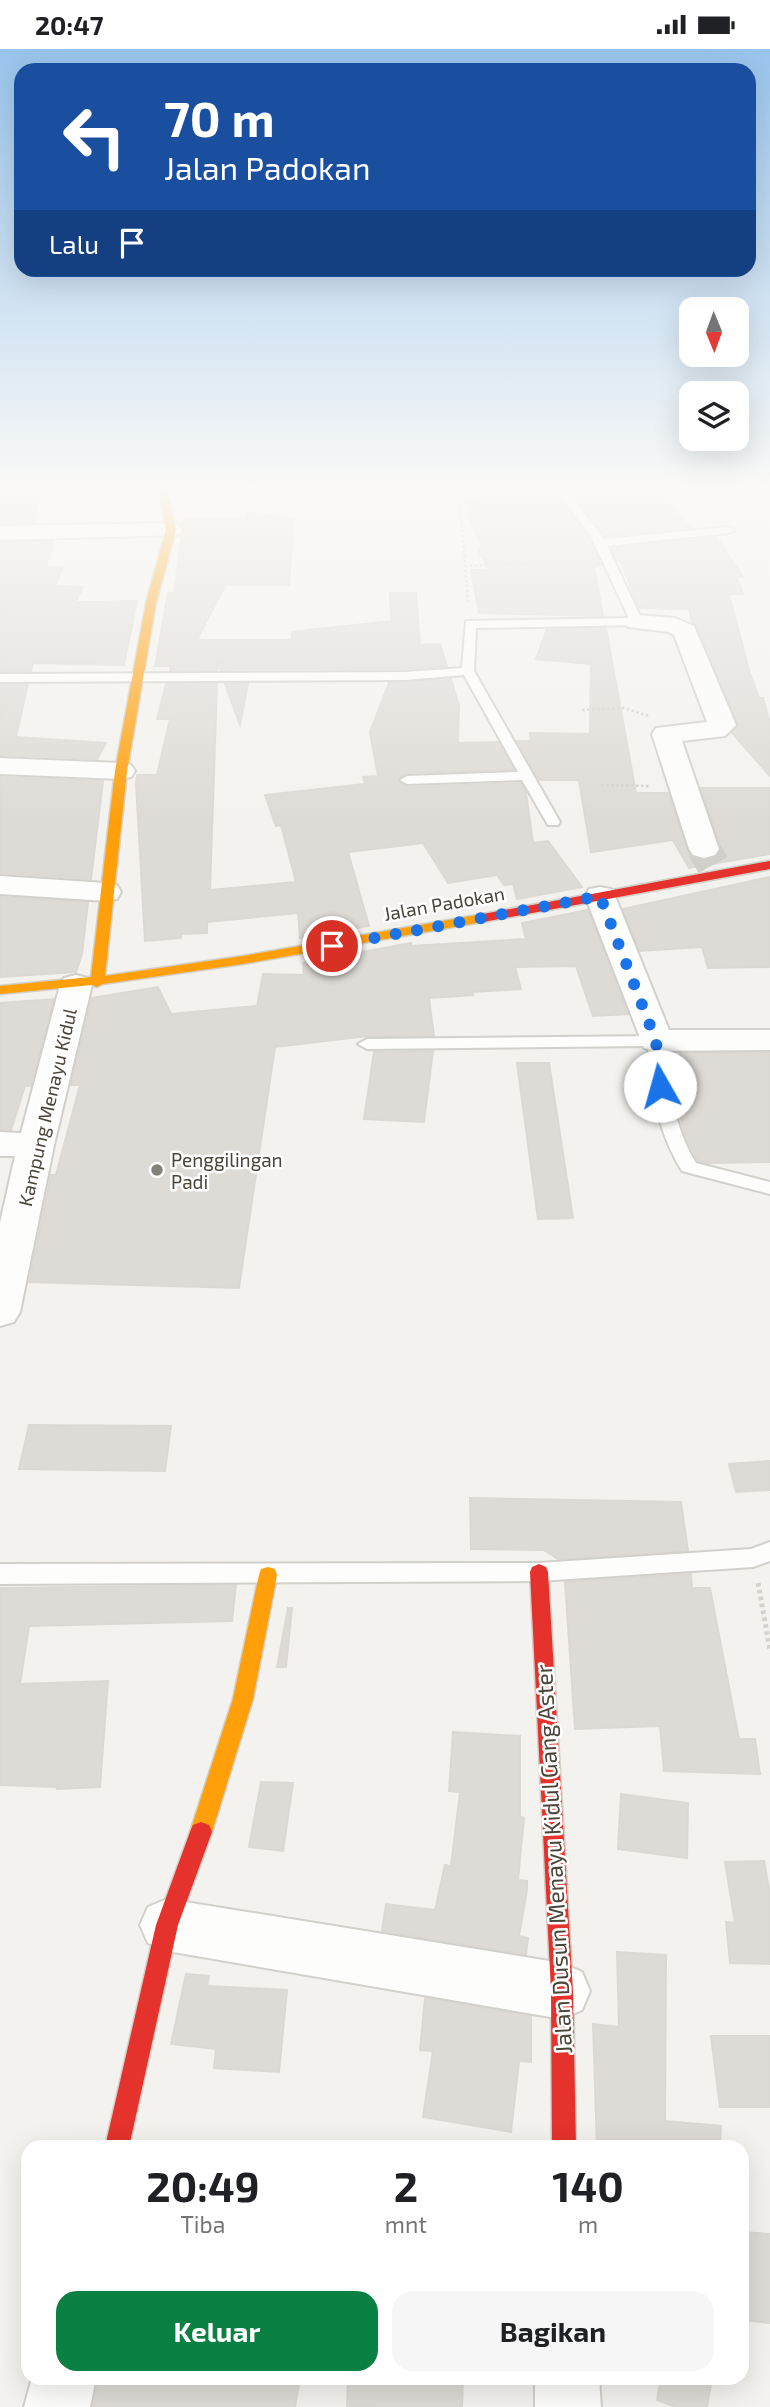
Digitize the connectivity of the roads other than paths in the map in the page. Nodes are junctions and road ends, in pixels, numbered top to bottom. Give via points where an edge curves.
1 (151, 600) edge
2 (628, 600) edge
3 (637, 622) junction
4 (468, 671) junction
5 (140, 675) junction
6 (0, 678) edge
7 (0, 766) edge
8 (121, 771) junction
9 (525, 776) junction
10 (407, 780) dead end
11 (552, 822) dead end
12 (711, 863) junction
13 (770, 865) edge
14 (0, 885) edge
15 (106, 892) junction
16 (600, 896) junction
17 (86, 984) junction
18 (0, 990) edge
19 (770, 1040) edge
20 (656, 1041) junction
21 (367, 1044) dead end
22 (0, 1144) edge
23 (36, 1145) junction
24 (770, 1188) edge
25 (11, 1209) edge
26 (0, 1312) edge
27 (762, 1554) edge
28 (539, 1572) junction
29 (0, 1574) edge
30 (268, 1575) junction
31 (167, 1925) junction
32 (562, 1991) junction
33 (119, 2140) edge
34 (564, 2140) edge
35 (62, 2385) edge
36 (567, 2385) edge
37 (57, 2407) edge
38 (568, 2407) edge

1 - 5 street
2 - 3 lane
3 - 4 lane via 470,624
3 - 12 street via 675,625 685,631 722,725 715,730 666,734
4 - 5 lane
4 - 9 lane
5 - 6 lane
5 - 8 street
7 - 8 street
8 - 15 street
9 - 10 lane
9 - 11 lane
12 - 13 street, Jalan Padokan
12 - 16 street, Jalan Padokan
14 - 15 street
15 - 17 street
16 - 17 street, Jalan Padokan via 224,965
16 - 20 street
17 - 18 street, Jalan Padokan
17 - 23 street, Kampung Menayu Kidul
19 - 20 street
20 - 21 lane
20 - 24 lane via 664,1101 689,1167
22 - 23 street
23 - 25 street, Kampung Menayu Kidul
25 - 26 street, Kampung Menayu Kidul
27 - 28 lane
28 - 30 lane
28 - 32 street, Jalan Dusun Menayu Kidul Gang Aster
29 - 30 lane
30 - 31 street via 243,1699
31 - 32 street
31 - 33 street
32 - 34 street, Jalan Dusun Menayu Kidul Gang Aster
35 - 37 street
36 - 38 street

